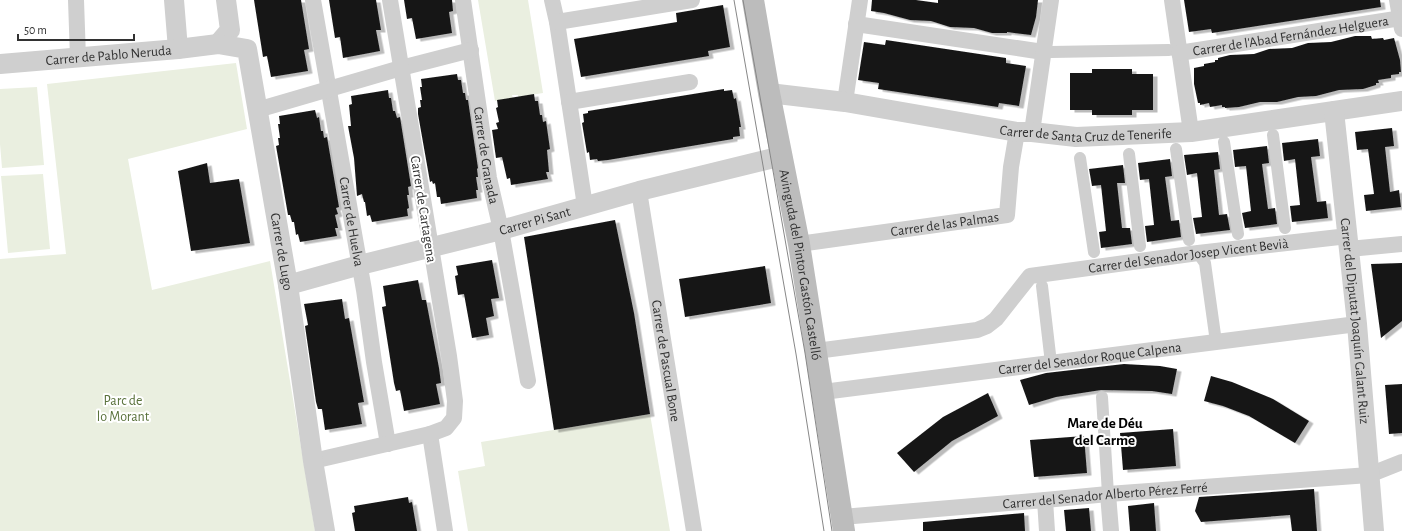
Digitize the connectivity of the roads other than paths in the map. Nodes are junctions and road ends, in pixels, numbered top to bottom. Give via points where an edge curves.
1 (76, 0) edge
2 (174, 0) edge
3 (226, 0) edge
4 (313, 0) edge
5 (390, 0) edge
6 (463, 0) edge
7 (552, 0) edge
8 (692, 0) edge
9 (753, 0) edge
10 (860, 0) edge
11 (1051, 0) edge
12 (1172, 0) edge
13 (1397, 0) edge
14 (557, 22) junction
15 (1401, 22) edge
16 (856, 24) junction
17 (218, 44) junction
18 (178, 49) junction
19 (471, 50) junction
20 (1047, 52) junction
21 (1174, 52) junction
22 (78, 58) junction
23 (0, 64) edge
24 (401, 68) junction
25 (690, 82) dead end
26 (328, 88) junction
27 (769, 93) junction
28 (1402, 101) edge
29 (569, 102) junction
30 (844, 102) junction
31 (257, 110) junction
32 (1334, 111) junction
33 (1024, 132) junction
34 (1191, 132) junction
35 (1273, 135) dead end
36 (1224, 142) dead end
37 (1176, 149) dead end
38 (1129, 154) dead end
39 (774, 158) junction
40 (1080, 158) dead end
41 (638, 191) junction
42 (585, 206) junction
43 (1285, 228) dead end
44 (501, 230) junction
45 (1238, 234) dead end
46 (1349, 242) junction
47 (800, 244) junction
48 (1402, 244) edge
49 (1140, 246) dead end
50 (1193, 246) junction
51 (430, 247) junction
52 (1094, 252) dead end
53 (360, 265) junction
54 (288, 285) junction
55 (1042, 286) dead end
56 (1356, 324) junction
57 (1216, 342) junction
58 (816, 351) junction
59 (1051, 363) junction
60 (528, 380) dead end
61 (823, 392) junction
62 (1102, 397) dead end
63 (430, 434) junction
64 (388, 444) junction
65 (313, 461) junction
66 (1402, 462) edge
67 (1369, 476) junction
68 (1108, 494) junction
69 (1045, 500) junction
70 (843, 524) edge
71 (325, 531) edge
72 (445, 531) edge
73 (694, 531) edge
74 (1047, 531) edge
75 (1111, 531) edge
76 (1374, 531) edge

1 - 22 street
2 - 18 street
3 - 17 street via 230,30
4 - 26 street, Carrer de Huelva
5 - 24 street, Carrer de Cartagena
6 - 19 street, Carrer de Granada
7 - 14 street
8 - 14 street
9 - 27 main road, Avinguda del Pintor Gastón Castelló
10 - 16 street
11 - 20 street
12 - 21 street
13 - 15 street
14 - 29 street
15 - 21 street, Carrer de l'Abad Fernández Helguera
16 - 20 street
16 - 30 street
17 - 18 street, Carrer de Pablo Neruda
17 - 31 street, Carrer de Lugo via 247,49
18 - 22 street, Carrer de Pablo Neruda
19 - 24 street
19 - 44 street, Carrer de Granada via 490,178
20 - 21 street
20 - 33 street
21 - 34 street
22 - 23 street, Carrer de Pablo Neruda
24 - 26 street
24 - 51 street, Carrer de Cartagena
25 - 29 street
26 - 31 street
26 - 53 street, Carrer de Huelva
27 - 30 street, Carrer de Santa Cruz de Tenerife
27 - 39 main road, Avinguda del Pintor Gastón Castelló
28 - 32 street, Carrer de Santa Cruz de Tenerife
29 - 42 street
30 - 33 street, Carrer de Santa Cruz de Tenerife
31 - 54 street, Carrer de Lugo
32 - 34 street, Carrer de Santa Cruz de Tenerife
32 - 46 street, Carrer del Diputat Joaquín Galant Ruiz
33 - 34 street, Carrer de Santa Cruz de Tenerife via 1076,137
33 - 47 street, Carrer de las Palmas via 1011,167 1007,215
35 - 43 street
36 - 45 street
37 - 50 street
38 - 49 street
39 - 41 street, Carrer Pi Sant
39 - 47 main road, Avinguda del Pintor Gastón Castelló
40 - 52 street
41 - 42 street, Carrer Pi Sant
41 - 73 street, Carrer de Pascual Bone
42 - 44 street, Carrer Pi Sant
44 - 51 street, Carrer Pi Sant
44 - 60 street, Carrer de Granada
46 - 48 street, Carrer del Senador Josep Vicent Bevià
46 - 50 street, Carrer del Senador Josep Vicent Bevià
46 - 56 street, Carrer del Diputat Joaquín Galant Ruiz
47 - 58 main road, Avinguda del Pintor Gastón Castelló
50 - 57 street via 1205,263
50 - 58 street, Carrer del Senador Josep Vicent Bevià via 1030,276 996,319 977,330
51 - 53 street, Carrer Pi Sant
51 - 63 street, Carrer de Cartagena via 455,401 454,418 446,428
53 - 54 street, Carrer Pi Sant
53 - 64 street, Carrer de Huelva
54 - 65 street, Carrer de Lugo
55 - 59 street
56 - 57 street, Carrer del Senador Roque Calpena
56 - 67 street, Carrer del Diputat Joaquín Galant Ruiz
57 - 59 street, Carrer del Senador Roque Calpena
58 - 61 main road, Avinguda del Pintor Gastón Castelló
59 - 61 street, Carrer del Senador Roque Calpena
61 - 70 main road, Avinguda del Pintor Gastón Castelló
62 - 68 street
63 - 64 street
63 - 72 street
64 - 65 street
65 - 71 street, Carrer de Lugo
66 - 67 street, Carrer del Senador Alberto Pérez Ferré
67 - 68 street, Carrer del Senador Alberto Pérez Ferré
67 - 76 street, Carrer del Diputat Joaquín Galant Ruiz
68 - 69 street, Carrer del Senador Alberto Pérez Ferré
68 - 75 street
69 - 70 street, Carrer del Senador Alberto Pérez Ferré
69 - 74 street

